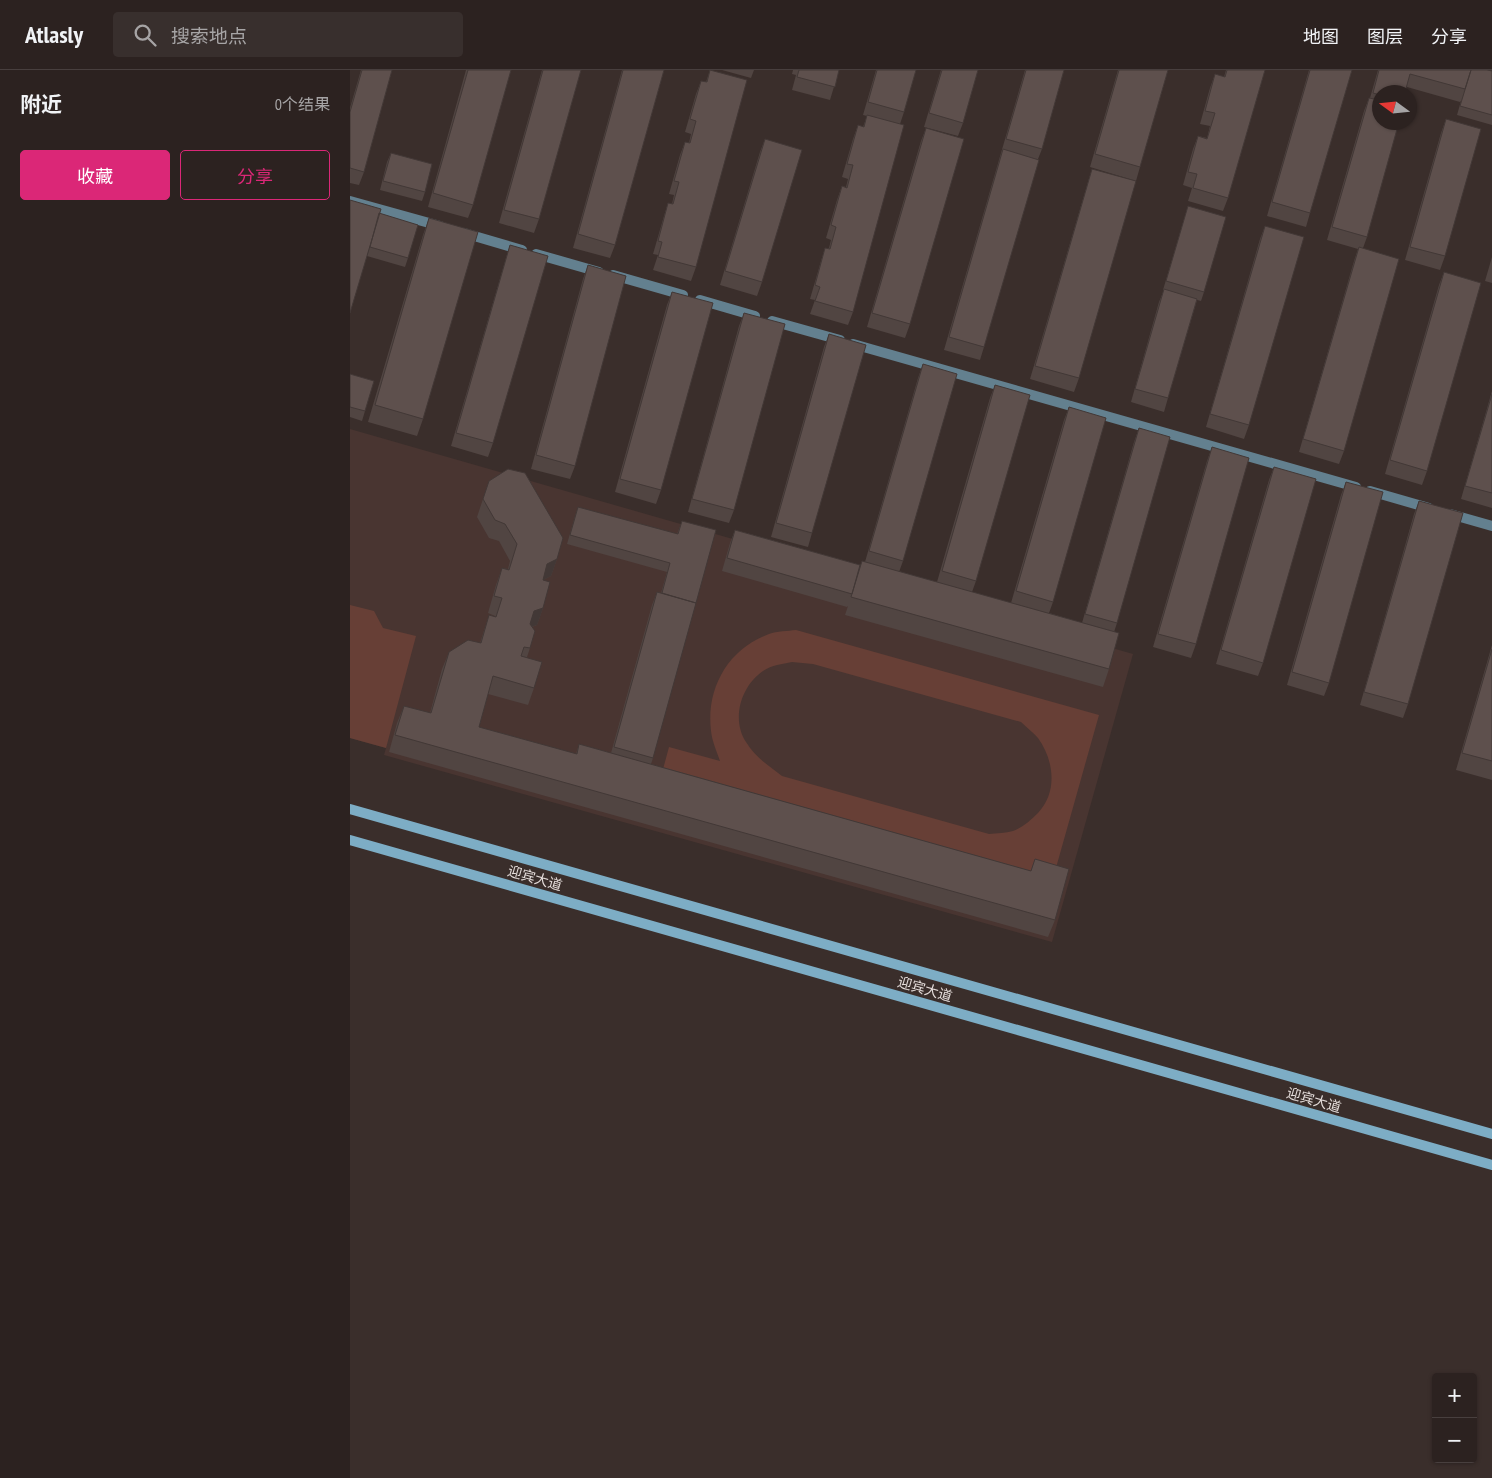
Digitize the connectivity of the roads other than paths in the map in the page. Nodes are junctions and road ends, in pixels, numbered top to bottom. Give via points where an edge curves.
1 (350, 200) edge
2 (1492, 526) edge
3 (350, 809) edge
4 (350, 840) edge
5 (1492, 1134) edge
6 (1492, 1165) edge

1 - 2 street
3 - 5 main road, 迎宾大道
4 - 6 main road, 迎宾大道

